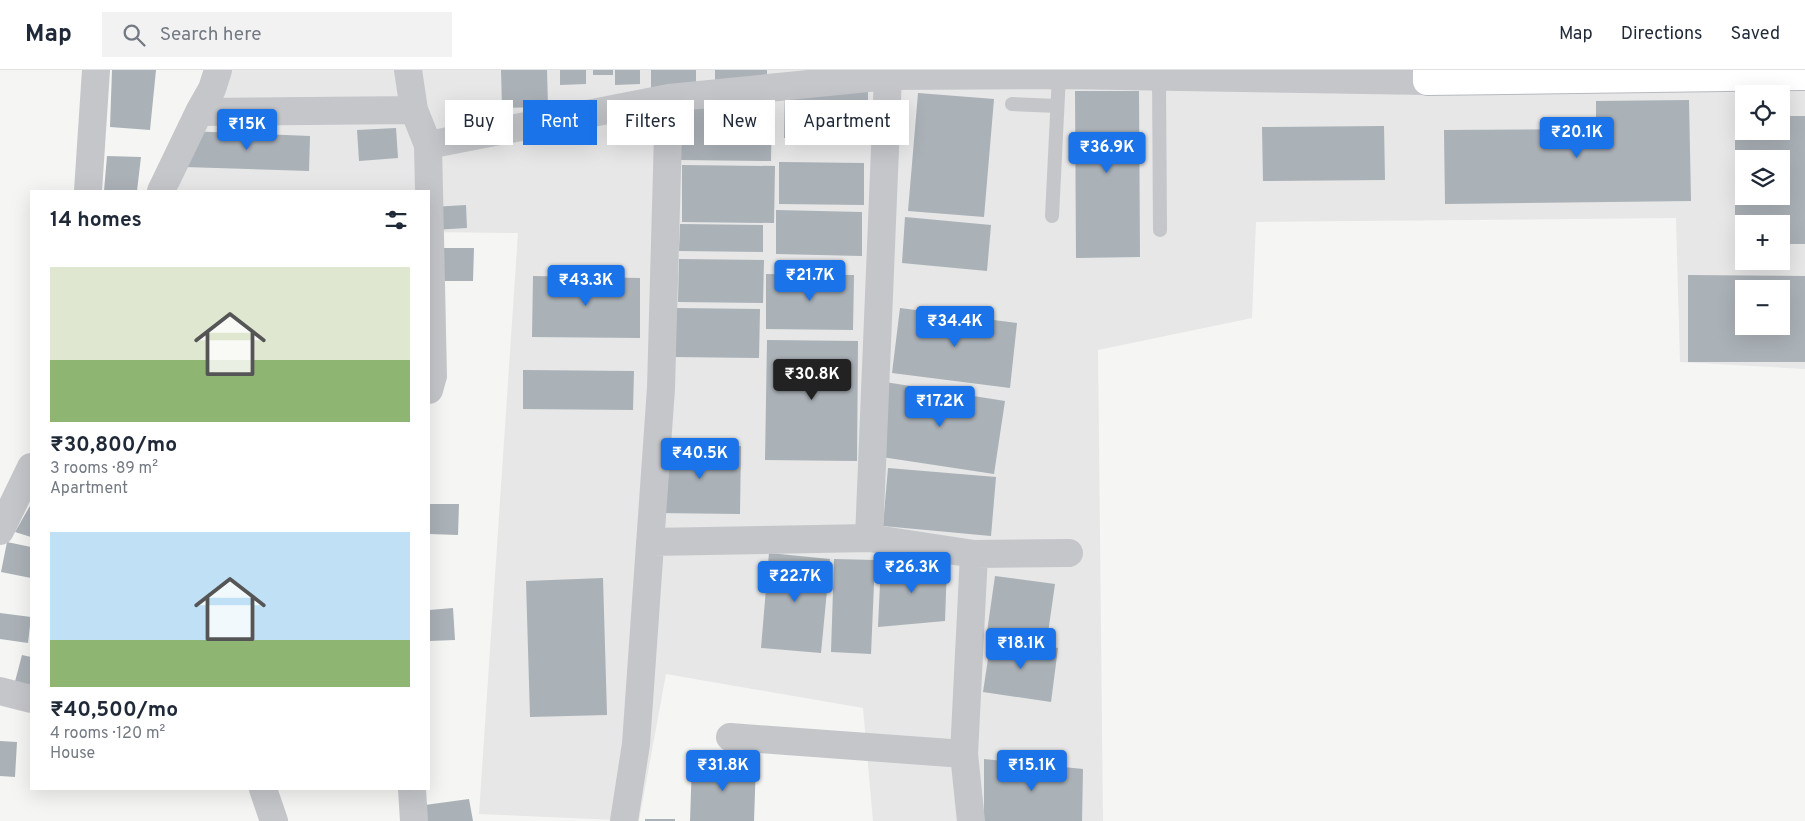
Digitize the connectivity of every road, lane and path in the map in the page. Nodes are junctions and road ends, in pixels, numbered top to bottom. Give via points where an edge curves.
1 (96, 70) edge
2 (218, 70) edge
3 (408, 70) edge
4 (1215, 74) edge
5 (1059, 75) junction
6 (888, 76) junction
7 (1427, 76) edge
8 (1805, 76) edge
9 (1159, 78) junction
10 (669, 98) junction
11 (1012, 104) dead end
12 (1057, 106) junction
13 (414, 110) junction
14 (199, 112) junction
15 (428, 145) junction
16 (88, 190) edge
17 (161, 190) edge
18 (429, 190) edge
19 (1052, 216) dead end
20 (1160, 230) dead end
21 (430, 237) edge
22 (430, 386) edge
23 (30, 469) edge
24 (0, 531) edge
25 (869, 538) junction
26 (650, 542) junction
27 (1069, 553) dead end
28 (974, 554) junction
29 (0, 691) edge
30 (30, 699) edge
31 (730, 737) dead end
32 (964, 754) junction
33 (263, 790) edge
34 (412, 790) edge
35 (274, 821) edge
36 (414, 821) edge
37 (624, 821) edge
38 (971, 821) edge

1 - 16 street
2 - 14 street
3 - 13 street
4 - 7 street
4 - 9 street
5 - 6 street
5 - 9 street
5 - 12 lane
6 - 10 street
6 - 25 street
7 - 8 street
9 - 20 lane
10 - 15 street
10 - 26 street via 661,388
11 - 12 lane
12 - 19 lane
13 - 14 street
13 - 15 street
14 - 17 street
15 - 18 street
21 - 22 street via 433,376
23 - 24 street
25 - 26 street
25 - 28 street
26 - 37 street via 636,744
27 - 28 street
28 - 32 street
29 - 30 street
31 - 32 street
32 - 38 street
33 - 35 street
34 - 36 street

